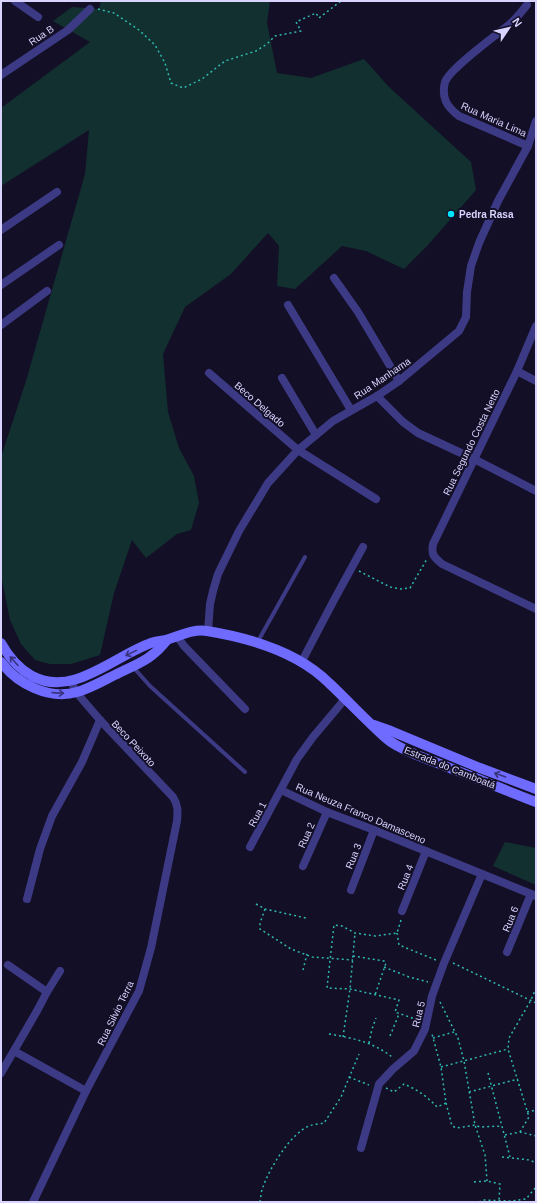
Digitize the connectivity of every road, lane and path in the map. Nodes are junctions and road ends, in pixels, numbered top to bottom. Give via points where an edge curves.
1 (15, 1) edge
2 (341, 1) edge
3 (527, 5) dead end
4 (90, 9) joint
5 (38, 17) dead end
6 (1, 75) edge
7 (536, 121) edge
8 (528, 146) junction
9 (56, 192) dead end
10 (1, 230) edge
11 (60, 245) dead end
12 (334, 278) dead end
13 (1, 285) edge
14 (47, 290) dead end
15 (288, 305) dead end
16 (1, 325) edge
17 (536, 326) edge
18 (517, 371) junction
19 (209, 373) dead end
20 (282, 378) dead end
21 (399, 381) junction
22 (536, 381) edge
23 (377, 396) junction
24 (351, 410) junction
25 (316, 435) junction
26 (298, 450) junction
27 (474, 459) junction
28 (536, 491) edge
29 (376, 499) dead end
30 (363, 547) dead end
31 (432, 551) junction
32 (305, 557) dead end
33 (352, 568) junction
34 (536, 609) edge
35 (208, 631) junction
36 (177, 636) junction
37 (167, 640) junction
38 (1, 643) edge
39 (257, 643) junction
40 (302, 661) junction
41 (1, 662) edge
42 (132, 666) junction
43 (70, 681) junction
44 (79, 696) junction
45 (345, 699) junction
46 (245, 709) dead end
47 (100, 720) junction
48 (370, 723) junction
49 (245, 772) dead end
50 (517, 781) junction
51 (536, 789) edge
52 (281, 790) junction
53 (513, 793) junction
54 (172, 797) joint
55 (536, 802) edge
56 (327, 812) junction
57 (374, 830) junction
58 (250, 847) dead end
59 (426, 851) junction
60 (303, 866) dead end
61 (482, 874) junction
62 (351, 890) dead end
63 (534, 895) edge
64 (27, 899) dead end
65 (256, 904) dead end
66 (265, 909) junction
67 (402, 911) joint
68 (306, 918) dead end
69 (355, 933) junction
70 (397, 933) junction
71 (507, 952) dead end
72 (307, 954) junction
73 (353, 956) junction
74 (329, 959) junction
75 (353, 960) junction
76 (445, 962) junction
77 (8, 965) dead end
78 (384, 967) junction
79 (303, 970) dead end
80 (60, 971) dead end
81 (435, 988) junction
82 (536, 988) edge
83 (350, 989) junction
84 (47, 992) junction
85 (375, 995) junction
86 (531, 1000) junction
87 (536, 1003) edge
88 (399, 1014) junction
89 (376, 1018) dead end
90 (426, 1023) junction
91 (455, 1032) junction
92 (330, 1034) dead end
93 (390, 1036) dead end
94 (343, 1037) junction
95 (433, 1038) junction
96 (369, 1043) junction
97 (508, 1049) junction
98 (14, 1051) junction
99 (359, 1054) dead end
100 (464, 1061) junction
101 (400, 1063) junction
102 (441, 1067) junction
103 (1, 1073) edge
104 (488, 1074) dead end
105 (349, 1077) junction
106 (518, 1079) junction
107 (379, 1086) junction
108 (491, 1087) junction
109 (86, 1091) junction
110 (469, 1092) junction
111 (446, 1103) junction
112 (536, 1110) edge
113 (527, 1112) junction
114 (475, 1125) junction
115 (502, 1126) junction
116 (520, 1132) junction
117 (505, 1135) junction
118 (536, 1136) edge
119 (361, 1148) dead end
120 (502, 1157) dead end
121 (510, 1157) junction
122 (536, 1163) edge
123 (487, 1181) junction
124 (474, 1182) dead end
125 (536, 1187) edge
126 (499, 1200) junction
127 (33, 1202) edge
128 (260, 1202) edge
129 (479, 1202) edge

1 - 5 street
2 - 4 path via 319,18 316,13 296,22 301,31 275,36 256,51 226,61 202,79 183,88 172,83 155,45 139,30 114,12
3 - 8 street, Rua Maria Lima via 512,22 453,70 446,81 444,100 459,116
4 - 6 street, Rua B via 68,30
7 - 8 street, Rua Manhama
8 - 21 street, Rua Manhama via 479,243 471,266 464,323 449,340
9 - 10 street
11 - 13 street
12 - 21 street via 358,312
14 - 16 street
15 - 24 street
17 - 18 street, Rua Segundo Costa Netto
18 - 22 street
18 - 27 street, Rua Segundo Costa Netto
19 - 26 street, Beco Delgado
20 - 25 street
21 - 23 street, Rua Manhama
23 - 24 street, Rua Manhama
23 - 27 street via 418,434
24 - 25 street, Rua Manhama
25 - 26 street, Rua Manhama
26 - 29 street, Beco Delgado
26 - 35 street, Rua Manhama via 268,483 239,531 216,580 210,604
27 - 28 street
27 - 31 street, Rua Segundo Costa Netto
30 - 33 street
31 - 33 path via 410,588 390,587
31 - 34 street via 434,557 442,564
32 - 39 lane
33 - 40 street
35 - 36 main road, Estrada do Camboatá via 195,631
35 - 39 main road, Estrada do Camboatá
36 - 37 main road, Estrada do Camboatá
36 - 46 street
37 - 42 main road, Estrada do Camboatá via 152,655
37 -> 43 main road, Estrada do Camboatá via 151,643
43 -> 38 main road, Estrada do Camboatá via 44,680 27,673 12,660
39 - 40 main road, Estrada do Camboatá
40 - 45 main road, Estrada do Camboatá via 321,675
41 -> 44 main road, Estrada do Camboatá via 22,682 40,690
42 - 44 main road, Estrada do Camboatá
42 - 49 lane via 150,686
43 - 44 street, Beco Peixoto
44 - 47 street, Beco Peixoto
45 - 48 main road, Estrada do Camboatá
45 - 52 street, Rua Neuza Franco Damasceno via 301,754
47 - 54 street, Beco Peixoto
47 - 64 street via 82,762 52,816
50 -> 48 main road, Estrada do Camboatá
48 - 53 main road, Estrada do Camboatá via 401,748
50 - 51 main road, Estrada do Camboatá
50 - 53 main road
52 - 56 street, Rua Neuza Franco Damasceno
52 - 58 street, Rua 1
53 - 55 main road, Estrada do Camboatá
54 - 109 street, Rua Silvio Terra via 177,804 177,821 151,948 139,990
56 - 57 street, Rua Neuza Franco Damasceno
56 - 60 street, Rua 2
57 - 59 street, Rua Neuza Franco Damasceno
57 - 62 street, Rua 3
59 - 61 street, Rua Neuza Franco Damasceno
59 - 67 street, Rua 4
61 - 63 street, Rua Neuza Franco Damasceno
61 - 76 street, Rua 5
63 - 71 street, Rua 6
65 - 66 path
66 - 68 path
66 - 72 path via 260,929 291,949
67 - 70 path via 403,917
69 - 70 path via 375,936
69 - 73 path
69 - 74 path via 334,925
70 - 76 path via 399,945
72 - 74 path
72 - 79 path
73 - 75 path
73 - 78 path via 384,961
74 - 75 path
74 - 83 path via 327,988
75 - 83 path
76 - 81 street, Rua 5
76 - 86 path
77 - 84 street
78 - 81 path
78 - 85 path
80 - 84 street
81 - 90 street, Rua 5
81 - 91 path
82 - 86 path
83 - 85 path
83 - 94 path
84 - 98 street
85 - 88 path via 399,1000 395,1012
86 - 87 path
86 - 97 path via 509,1038
88 - 90 path
88 - 93 path
89 - 96 path
90 - 95 path
90 - 101 street, Rua 5 via 414,1052
91 - 95 path
91 - 100 path
92 - 94 path
94 - 96 path
95 - 102 path
96 - 101 path
97 - 100 path
97 - 106 path
98 - 103 street
98 - 109 street
99 - 105 path
100 - 102 path
100 - 110 path
101 - 107 street, Rua 5
102 - 111 path
104 - 108 path
105 - 107 path
105 - 128 path via 341,1097 324,1123 310,1125 302,1130 277,1159 262,1188
106 - 108 path
106 - 113 path
107 - 111 path via 394,1092 404,1084 430,1099 437,1107
107 - 119 street, Rua 5
108 - 110 path
108 - 115 path
109 - 127 street, Rua Silvio Terra
110 - 114 path
111 - 114 path via 452,1126 457,1128
112 - 113 path
113 - 116 path via 529,1117
114 - 115 path
114 - 123 path via 485,1154
115 - 117 path
116 - 117 path
116 - 118 path
117 - 121 path
120 - 121 path
121 - 122 path
123 - 124 path
123 - 126 path via 500,1184
125 - 126 path via 526,1199
126 - 129 path

